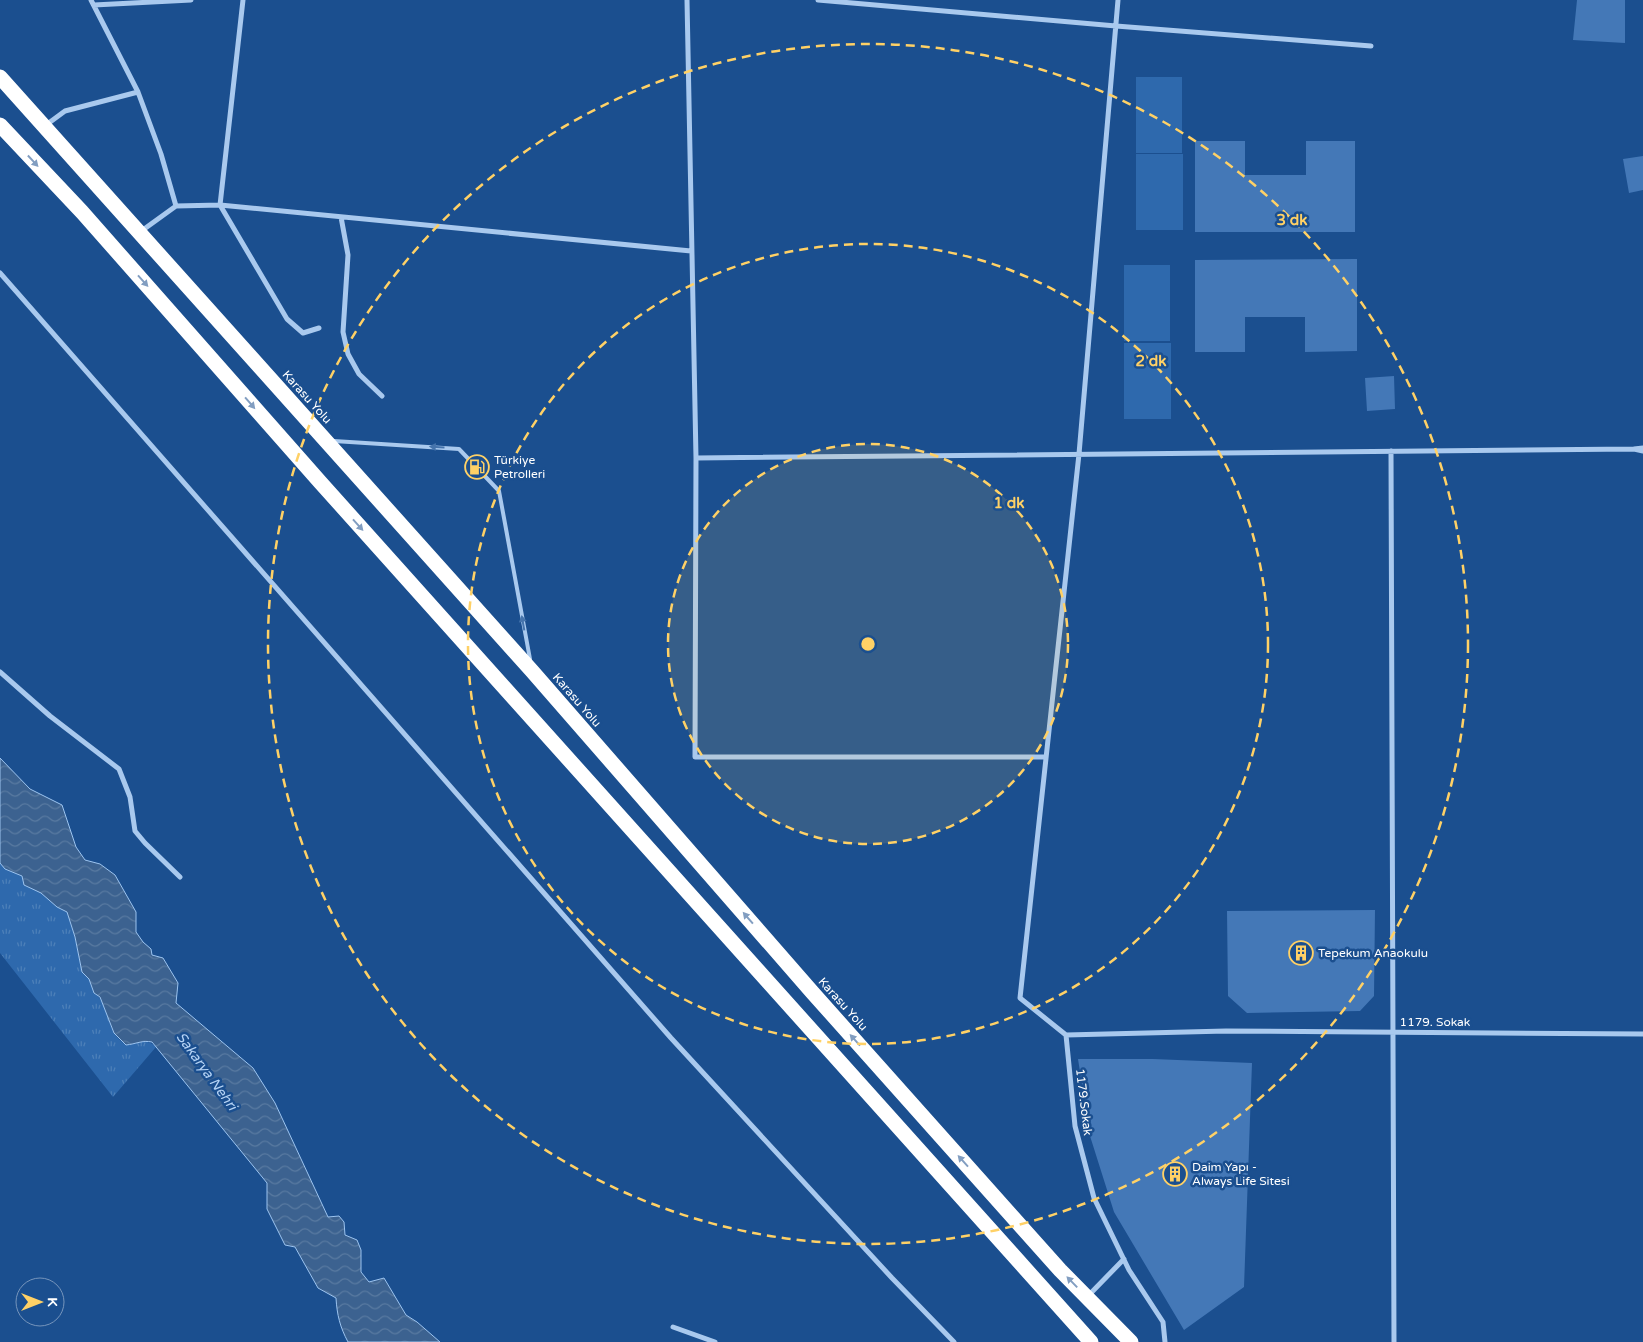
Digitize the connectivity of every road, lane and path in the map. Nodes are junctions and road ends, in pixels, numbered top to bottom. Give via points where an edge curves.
1 (191, 0) edge
2 (243, 0) edge
3 (686, 0) edge
4 (818, 0) edge
5 (1118, 0) edge
6 (92, 2) edge
7 (1116, 26) junction
8 (1371, 46) dead end
9 (0, 77) edge
10 (138, 92) junction
11 (0, 125) edge
12 (45, 126) junction
13 (220, 205) junction
14 (176, 206) junction
15 (341, 217) junction
16 (140, 232) junction
17 (692, 251) junction
18 (0, 273) edge
19 (318, 328) dead end
20 (382, 396) dead end
21 (326, 441) junction
22 (1643, 450) edge
23 (1391, 451) junction
24 (1079, 454) junction
25 (696, 458) junction
26 (0, 672) edge
27 (532, 672) junction
28 (1046, 757) junction
29 (180, 876) dead end
30 (1392, 1032) junction
31 (1643, 1034) edge
32 (1066, 1035) junction
33 (1124, 1259) junction
34 (1087, 1297) junction
35 (673, 1327) dead end
36 (714, 1342) edge
37 (954, 1342) edge
38 (1091, 1342) edge
39 (1131, 1342) edge
40 (1165, 1342) edge
41 (1394, 1342) edge

1 - 6 street
2 - 13 street
3 - 17 street
4 - 7 street
5 - 7 street
6 - 10 street
7 - 8 street
7 - 24 street
9 - 12 highway, Karasu Yolu
10 - 12 street via 65,111
10 - 14 street
11 -> 38 highway via 82,212
12 - 16 highway, Karasu Yolu
13 - 14 street
13 - 15 street
13 - 19 street via 287,318 303,333
14 - 16 street
15 - 17 street
15 - 20 street via 348,255 343,332 348,354 359,374
16 - 21 highway, Karasu Yolu
17 - 25 street
18 - 37 street via 671,1038
21 - 27 highway, Karasu Yolu
27 -> 21 lane via 499,491 459,449
22 - 23 street
23 - 24 street
23 - 30 street
24 - 25 street
24 - 28 street
25 - 28 street via 695,757
26 - 29 street via 50,716 119,769 130,797 135,831
34 -> 27 highway, Karasu Yolu via 812,992
28 - 32 street via 1020,998
30 - 31 street, 1179. Sokak
30 - 32 street, 1179. Sokak via 1226,1031
30 - 41 street
32 - 33 street, 1179.Sokak via 1075,1126 1094,1198
33 - 34 street
33 - 40 street, 1179.Sokak via 1164,1322
34 - 39 highway, Karasu Yolu
35 - 36 street

